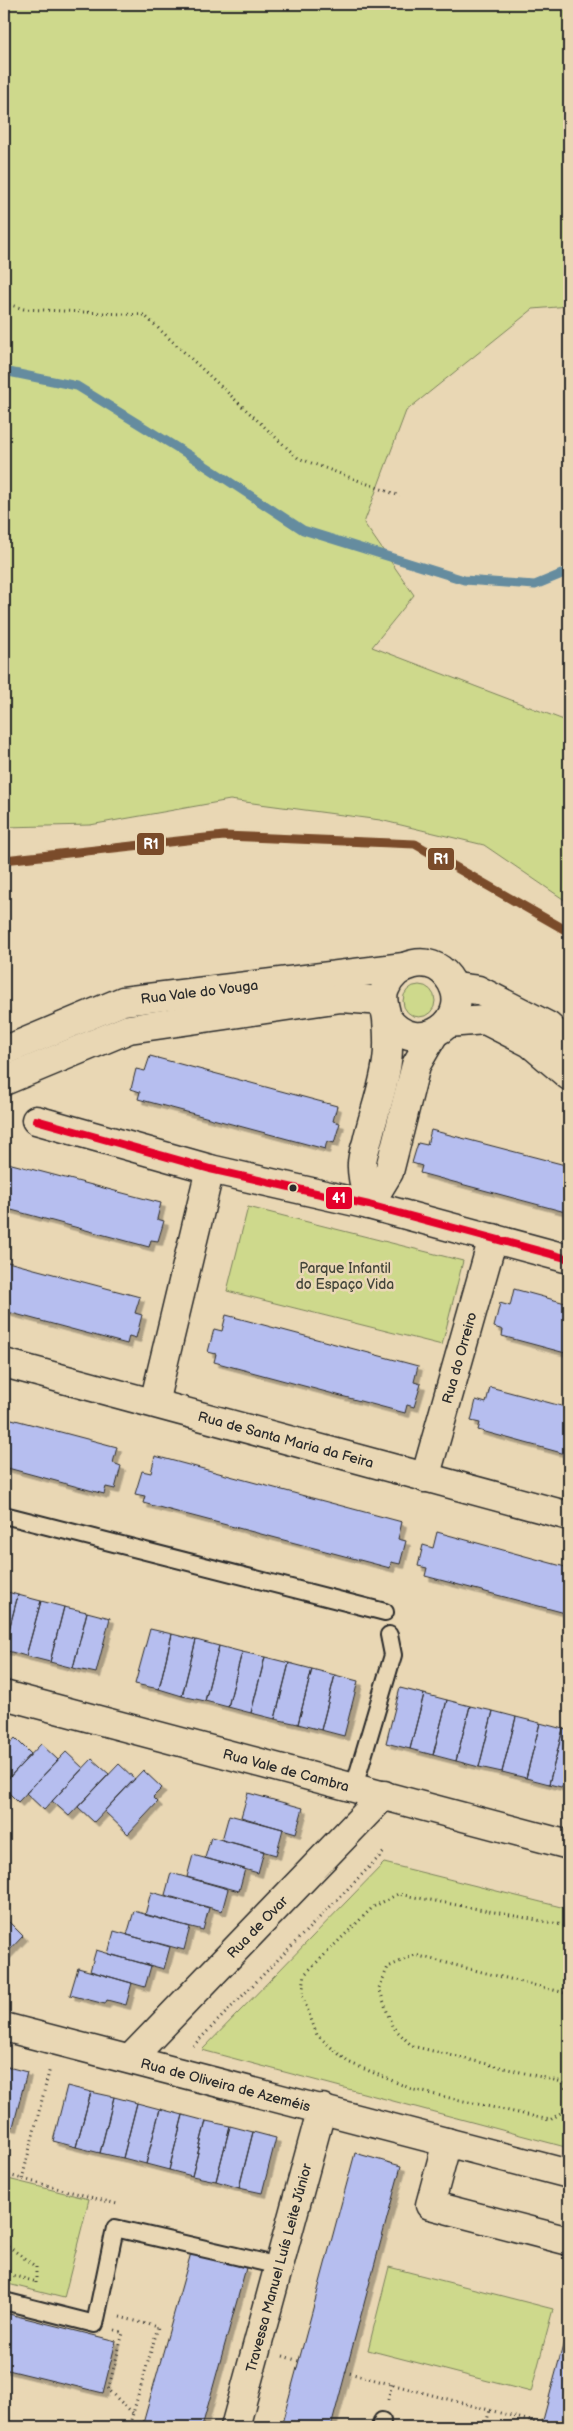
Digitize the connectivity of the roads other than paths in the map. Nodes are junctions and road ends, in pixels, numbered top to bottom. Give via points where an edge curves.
1 (404, 967) junction
2 (454, 988) junction
3 (385, 1010) junction
4 (441, 1029) junction
5 (569, 1045) edge
6 (4, 1051) edge
7 (569, 1076) edge
8 (4, 1081) edge
9 (36, 1120) dead end
10 (210, 1168) junction
11 (369, 1205) junction
12 (493, 1238) junction
13 (569, 1259) edge
14 (4, 1363) edge
15 (154, 1403) junction
16 (425, 1478) junction
17 (4, 1515) edge
18 (569, 1516) edge
19 (385, 1612) dead end
20 (390, 1635) dead end
21 (4, 1695) edge
22 (354, 1787) junction
23 (384, 1795) junction
24 (569, 1845) edge
25 (4, 2027) edge
26 (131, 2058) junction
27 (322, 2108) junction
28 (447, 2142) junction
29 (569, 2174) edge
30 (569, 2241) edge
31 (279, 2266) junction
32 (4, 2301) edge
33 (235, 2427) edge

1 - 2 street, Rua Vale do Vouga via 427,964 439,969
1 - 3 street via 387,984
1 - 6 street, Rua Vale do Vouga via 123,1001
2 - 4 street via 456,1006
2 - 5 street via 478,990 548,1026
3 - 4 street via 392,1025 407,1035 425,1037
3 - 8 street, Rua Vale do Vouga via 341,998 128,1029
3 - 11 street via 387,1060 362,1164
4 - 7 street via 485,1020 530,1043
4 - 11 street via 416,1065 389,1172
9 - 10 street
10 - 11 street
10 - 15 street
11 - 12 street
12 - 13 street
12 - 16 street, Rua do Orreiro
14 - 15 street, Rua de Santa Maria da Feira
15 - 16 street, Rua de Santa Maria da Feira
16 - 18 street, Rua de Santa Maria da Feira
17 - 19 lane
20 - 22 lane via 393,1655
21 - 22 street, Rua Vale de Cambra
22 - 23 street, Rua Vale de Cambra
23 - 24 street, Rua Vale de Cambra
23 - 26 street, Rua de Ovar
25 - 26 street, Rua de Oliveira de Azeméis
26 - 27 street, Rua de Oliveira de Azeméis
27 - 28 street, Rua de Oliveira de Azeméis
27 - 31 street, Travessa Manuel Luís Leite Júnior
28 - 29 street, Rua de Oliveira de Azeméis
28 - 30 street via 430,2204
31 - 32 lane via 115,2228 95,2324
31 - 33 street, Travessa Manuel Luís Leite Júnior

